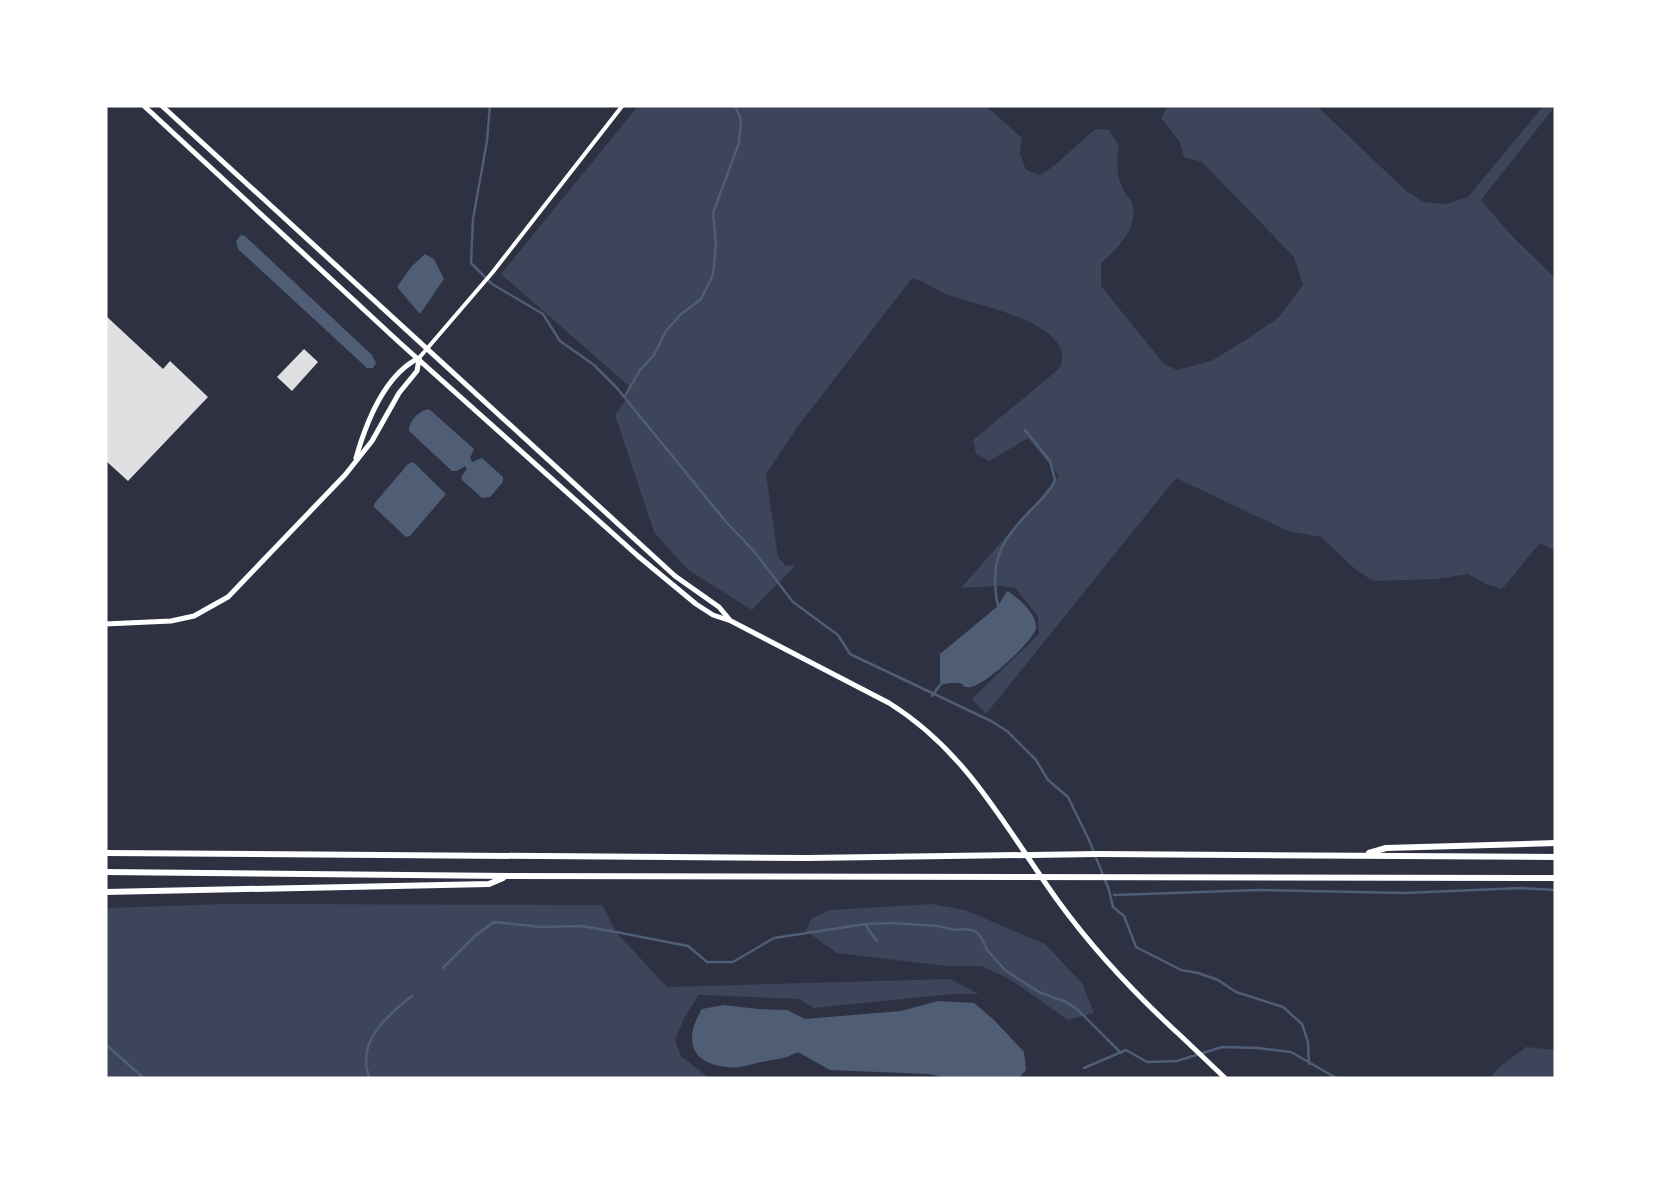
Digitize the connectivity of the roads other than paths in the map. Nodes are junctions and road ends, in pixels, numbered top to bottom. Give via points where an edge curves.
1 (143, 105) edge
2 (160, 105) edge
3 (623, 105) edge
4 (427, 349) junction
5 (420, 358) junction
6 (355, 460) junction
7 (731, 621) junction
8 (105, 624) edge
9 (1556, 843) edge
10 (105, 853) edge
11 (1358, 856) junction
12 (1556, 857) edge
13 (105, 872) edge
14 (510, 876) junction
15 (1556, 878) edge
16 (105, 892) edge
17 (1226, 1079) edge

1 - 5 main road
2 - 4 main road
3 - 4 street
4 - 5 street
4 - 7 main road
5 - 6 main road
5 - 6 main road via 381,398
5 - 7 main road via 661,576 712,616
6 - 8 main road via 217,604 171,621
7 - 17 main road via 908,715 944,744 1112,969
9 - 11 highway via 1386,848
10 - 11 highway
11 - 12 highway
13 - 14 highway
14 - 15 highway
14 - 16 highway via 489,884

